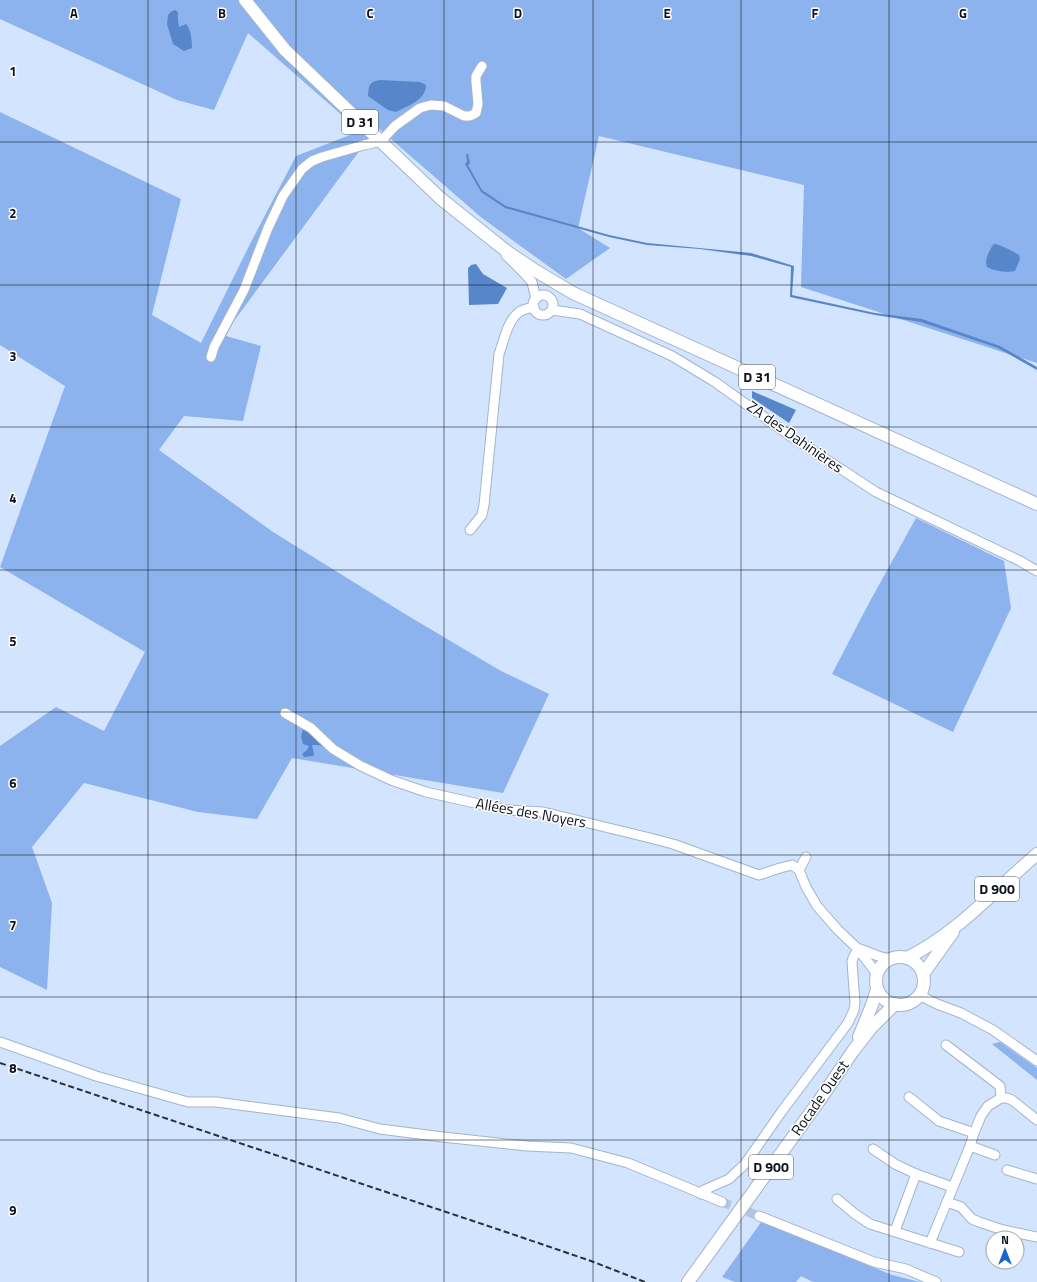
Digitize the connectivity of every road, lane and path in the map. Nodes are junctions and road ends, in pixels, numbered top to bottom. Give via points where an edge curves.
1 (245, 0) edge
2 (482, 66) dead end
3 (381, 141) junction
4 (485, 234) junction
5 (535, 303) junction
6 (552, 310) junction
7 (211, 357) dead end
8 (1037, 504) edge
9 (470, 530) dead end
10 (1037, 571) edge
11 (285, 713) dead end
12 (1037, 854) edge
13 (806, 857) dead end
14 (795, 868) junction
15 (958, 925) junction
16 (858, 949) junction
17 (907, 958) junction
18 (890, 960) junction
19 (877, 974) junction
20 (923, 974) junction
21 (877, 989) junction
22 (920, 995) junction
23 (895, 1004) junction
24 (0, 1042) edge
25 (946, 1045) dead end
26 (853, 1051) junction
27 (1037, 1061) edge
28 (909, 1097) dead end
29 (1001, 1098) junction
30 (1037, 1120) edge
31 (974, 1133) junction
32 (970, 1146) junction
33 (874, 1149) dead end
34 (995, 1155) dead end
35 (1007, 1170) dead end
36 (916, 1174) junction
37 (1037, 1179) edge
38 (952, 1187) junction
39 (701, 1194) junction
40 (838, 1199) dead end
41 (722, 1202) tunnel mouth
42 (947, 1202) junction
43 (759, 1216) tunnel mouth
44 (895, 1231) junction
45 (1037, 1238) edge
46 (930, 1243) junction
47 (959, 1252) dead end
48 (688, 1282) edge
49 (936, 1282) edge

1 - 3 main road, D 31 via 285,50
2 - 3 street via 476,76 476,113 464,116 444,106 431,105 420,108
3 - 4 main road, D 31 via 440,198
3 - 7 street via 322,157 302,169 280,202 244,290
4 - 5 street via 532,282
4 - 8 main road, D 31 via 536,271 573,293
5 - 6 street via 535,310 540,315
5 - 6 street via 538,296 545,295 553,304
5 - 9 street via 515,317 499,354 484,505 482,515
6 - 10 street, ZA des Dahinières via 580,314 672,356 715,382 876,492
11 - 14 street, Allées des Noyers via 311,728 333,749 361,766 426,792 506,810 543,812 646,837 759,875 780,868
12 - 15 main road, D 900
13 - 14 street
14 - 16 street via 817,906
15 - 17 main road, D 900
15 - 20 main road, D 900
16 - 18 street
16 - 19 street
16 - 39 street via 852,962 855,1003 848,1023 745,1164 730,1179 704,1190
17 - 18 main road
17 - 20 main road via 919,967
18 - 19 main road
19 - 21 main road
20 - 22 main road
21 - 23 main road via 881,996
21 - 26 main road, Rocade Ouest / D 900
22 - 23 main road via 909,1003
22 - 27 street via 993,1030
23 - 26 main road, Rocade Ouest / D 900
24 - 39 street via 96,1076 188,1102 216,1102 339,1118 380,1129 443,1137 571,1148 628,1163
25 - 29 street via 1000,1086
26 - 48 main road, Rocade Ouest / D 900
28 - 31 street via 939,1121
29 - 30 street via 1012,1100
29 - 31 street via 988,1106
31 - 32 street
32 - 34 street
32 - 38 street
33 - 36 street via 895,1164
35 - 37 street
36 - 38 street
36 - 44 street
38 - 42 street
39 - 41 street
40 - 44 street via 870,1224
42 - 45 street via 961,1207 972,1219 979,1222
42 - 46 street
43 - 49 street via 874,1262 906,1269
44 - 46 street
46 - 47 street

